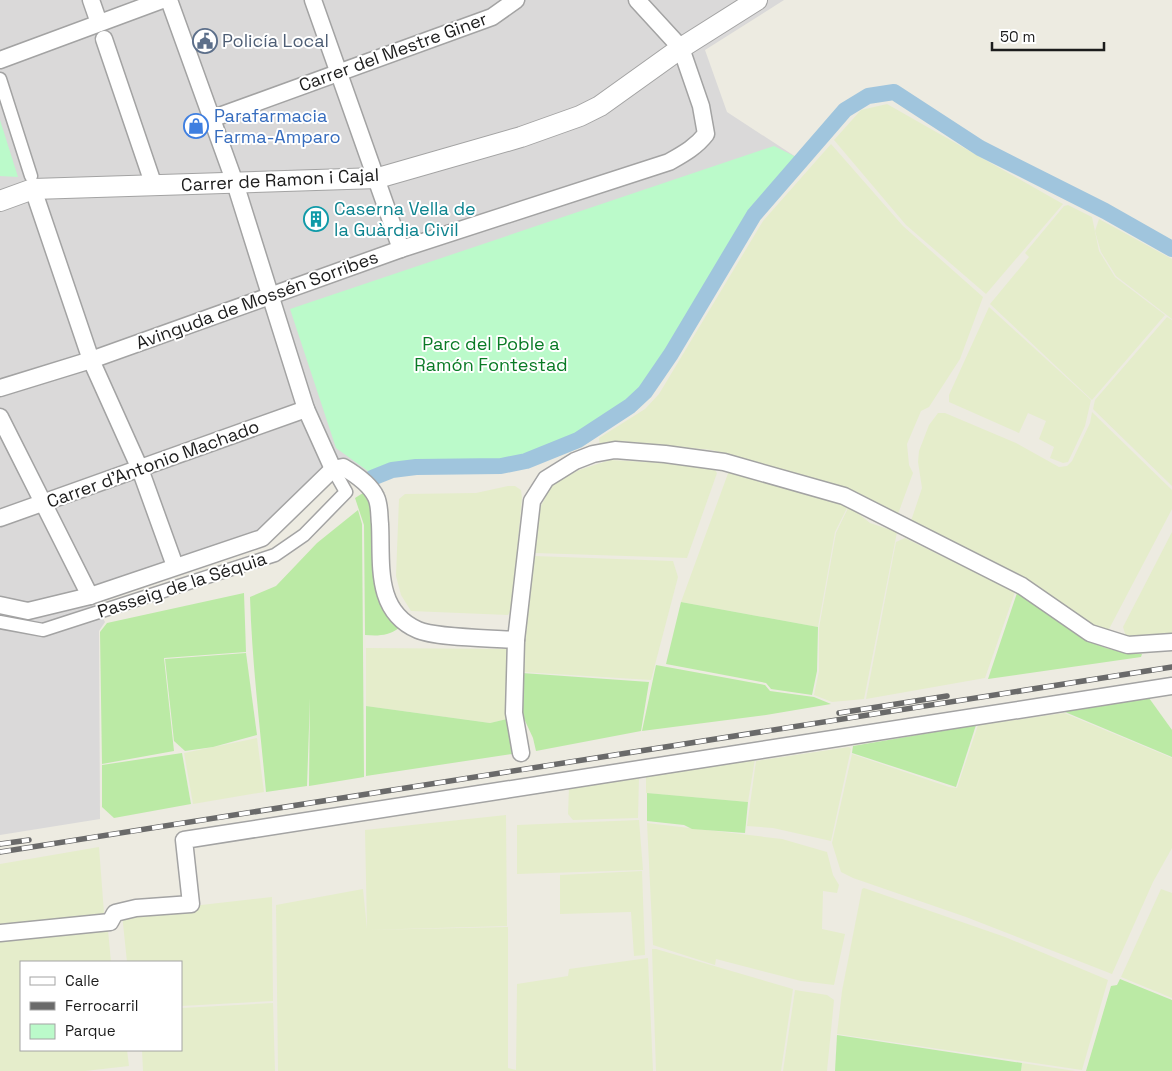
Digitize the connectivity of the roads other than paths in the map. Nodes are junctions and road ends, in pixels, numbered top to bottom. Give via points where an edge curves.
1 (91, 0) edge
2 (162, 0) edge
3 (169, 0) edge
4 (313, 0) edge
5 (516, 0) edge
6 (637, 0) edge
7 (757, 0) edge
8 (99, 23) junction
9 (104, 39) dead end
10 (681, 48) junction
11 (0, 60) edge
12 (339, 72) junction
13 (0, 78) edge
14 (212, 119) junction
15 (378, 178) junction
16 (32, 183) junction
17 (235, 183) junction
18 (154, 186) junction
19 (0, 201) edge
20 (401, 249) junction
21 (270, 296) junction
22 (91, 360) junction
23 (0, 388) edge
24 (306, 409) junction
25 (0, 417) edge
26 (140, 469) junction
27 (333, 469) junction
28 (42, 504) junction
29 (0, 518) edge
30 (175, 566) junction
31 (90, 596) junction
32 (0, 605) edge
33 (0, 622) edge
34 (516, 640) junction
35 (1172, 642) edge
36 (1172, 686) edge
37 (521, 753) dead end
38 (0, 933) edge

1 - 8 street
2 - 8 street
3 - 14 street
4 - 12 street
5 - 12 street, Carrer del Mestre Giner via 492,17
6 - 10 street
7 - 10 street, Carrer de Ramon i Cajal
8 - 11 street
9 - 18 street
10 - 15 street, Carrer de Ramon i Cajal via 600,106 580,116 522,137
10 - 20 street, Avinguda de Mossén Sorribes via 701,106 706,134 688,152 669,162
12 - 14 street, Carrer del Mestre Giner
12 - 15 street
13 - 16 street
14 - 17 street
15 - 17 street, Carrer de Ramon i Cajal
15 - 20 street
16 - 18 street, Carrer de Ramon i Cajal
16 - 19 street, Carrer de Ramon i Cajal
16 - 22 street
17 - 18 street, Carrer de Ramon i Cajal
17 - 21 street
20 - 21 street, Avinguda de Mossén Sorribes
21 - 22 street, Avinguda de Mossén Sorribes
21 - 24 street
22 - 23 street, Avinguda de Mossén Sorribes
22 - 26 street
24 - 26 street, Carrer d'Antonio Machado
24 - 27 street
25 - 28 street
26 - 28 street, Carrer d'Antonio Machado
26 - 30 street
27 - 30 street via 262,538
27 - 33 street, Passeig de la Séquia via 346,492 304,535 275,555 43,630
27 - 34 street via 343,467 359,477 376,497 381,579 387,602 404,623 419,631
28 - 29 street, Carrer d'Antonio Machado
28 - 31 street
30 - 31 street
31 - 32 street via 28,611
34 - 35 street via 532,501 546,479 574,461 615,450 724,462 844,496 1022,586 1090,633 1128,645
34 - 37 street via 514,713
36 - 38 street via 184,840 191,904 136,908 115,913 110,922

